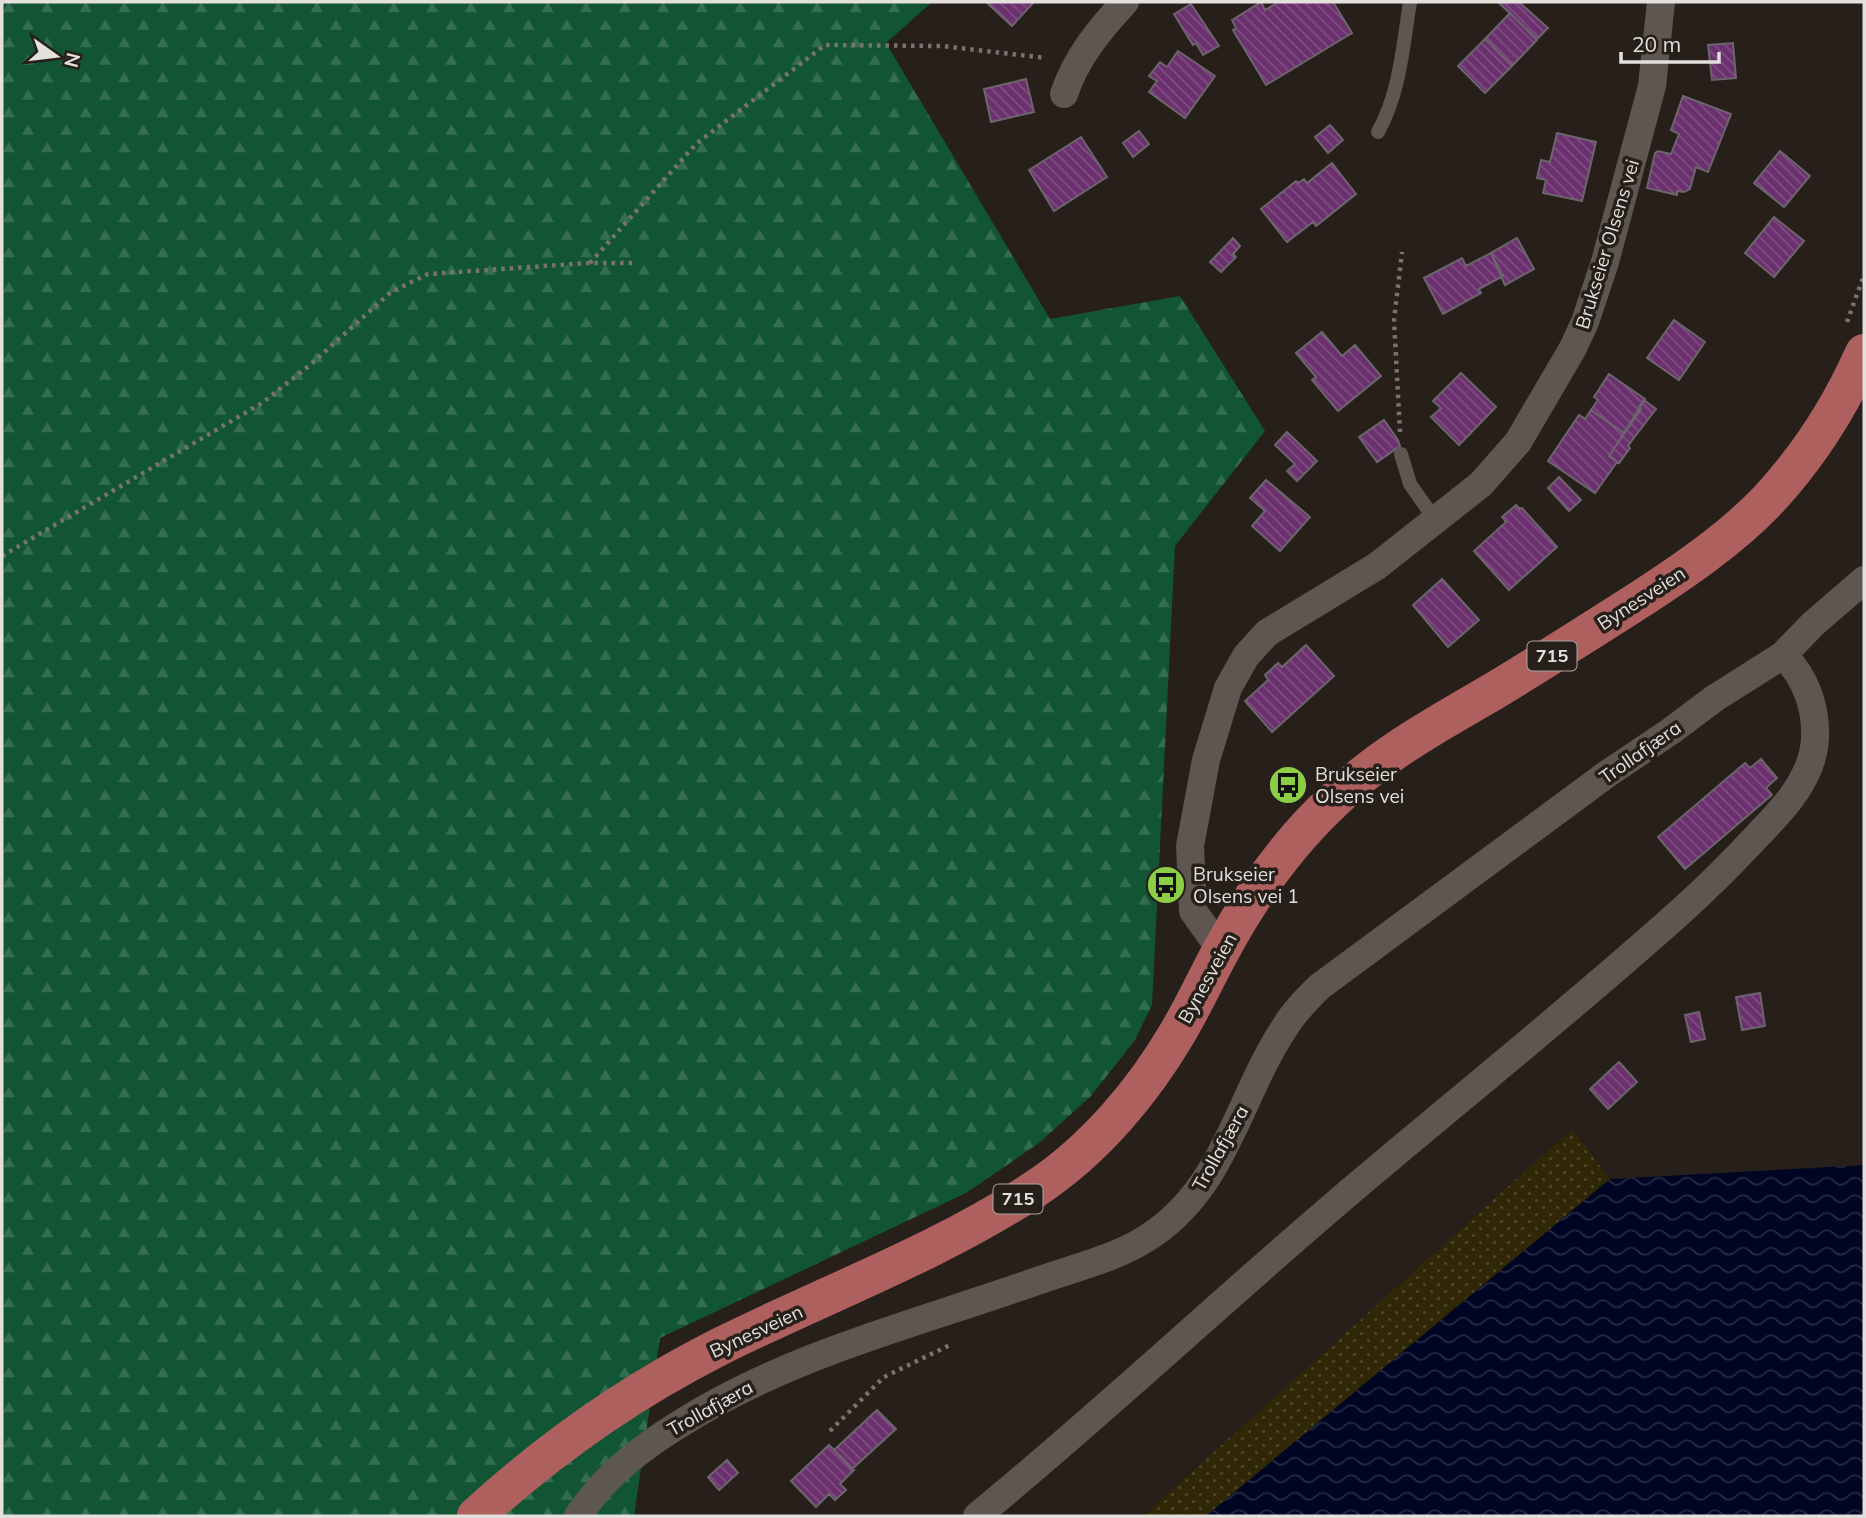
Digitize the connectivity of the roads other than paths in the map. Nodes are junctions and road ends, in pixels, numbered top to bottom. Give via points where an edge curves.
1 (1125, 2) edge
2 (1410, 2) edge
3 (1661, 2) edge
4 (1068, 83) road end
5 (1378, 132) dead end
6 (1864, 353) edge
7 (1401, 454) road end
8 (1436, 520) junction
9 (1864, 580) edge
10 (1783, 654) junction
11 (1225, 944) junction
12 (476, 1516) edge
13 (578, 1516) edge
14 (976, 1516) edge

1 - 4 street via 1103,27
2 - 5 lane via 1394,91
3 - 8 street, Brukseier Olsens vei via 1647,108 1585,322 1518,442 1481,484
6 - 11 main road, Bynesveien / 715 via 1807,455 1765,504 1692,565 1366,772 1296,839
7 - 8 lane via 1410,484
8 - 11 street, Brukseier Olsens vei via 1377,566 1267,633 1236,671 1206,761 1190,846 1193,911 1211,936
9 - 10 street, Trollafjæra
10 - 13 street, Trollafjæra via 1607,774 1319,987 1284,1027 1208,1177 1154,1233 1104,1257 781,1369 654,1440 615,1470
10 - 14 street via 1804,683 1815,716 1811,762 1786,805 1721,875
11 - 12 main road, Bynesveien / 715 via 1178,1032 1140,1090 1097,1137 1038,1187 877,1275 719,1347 645,1387 518,1477

